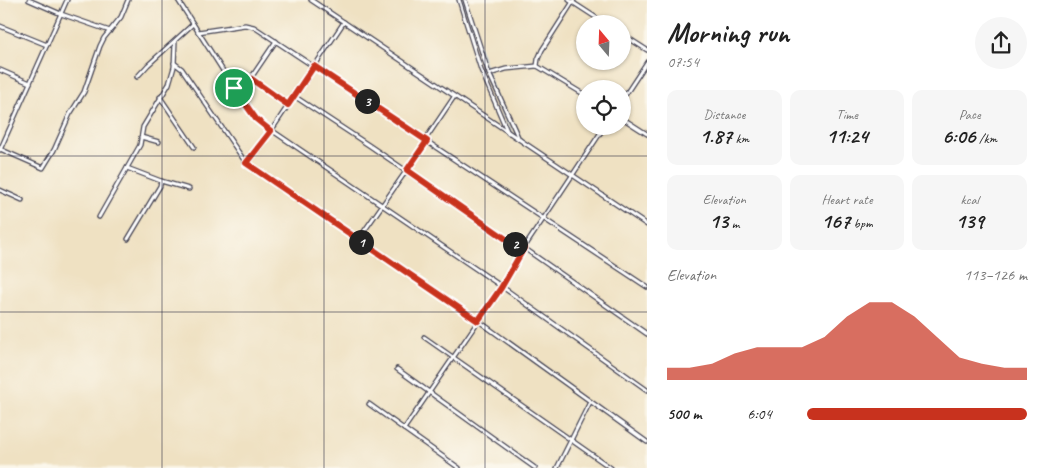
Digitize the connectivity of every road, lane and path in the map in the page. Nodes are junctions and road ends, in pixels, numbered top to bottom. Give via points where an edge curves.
1 (28, 0) edge
2 (67, 0) edge
3 (128, 0) edge
4 (178, 0) edge
5 (311, 0) edge
6 (459, 0) edge
7 (465, 0) edge
8 (572, 1) edge
9 (61, 14) junction
10 (593, 15) edge
11 (344, 22) junction
12 (193, 24) junction
13 (0, 26) edge
14 (110, 31) junction
15 (198, 32) junction
16 (631, 40) edge
17 (276, 41) junction
18 (175, 42) junction
19 (47, 45) junction
20 (647, 50) edge
21 (174, 62) junction
22 (647, 62) edge
23 (314, 66) junction
24 (537, 66) junction
25 (0, 70) edge
26 (489, 74) junction
27 (137, 77) dead end
28 (250, 78) junction
29 (30, 83) junction
30 (631, 86) edge
31 (234, 88) junction
32 (576, 90) edge
33 (294, 96) junction
34 (160, 97) junction
35 (454, 97) junction
36 (288, 105) junction
37 (631, 124) edge
38 (271, 131) junction
39 (508, 133) junction
40 (647, 134) edge
41 (599, 135) edge
42 (141, 137) junction
43 (427, 141) junction
44 (520, 141) junction
45 (158, 142) dead end
46 (194, 147) dead end
47 (0, 150) edge
48 (246, 163) junction
49 (127, 168) junction
50 (407, 170) junction
51 (572, 176) junction
52 (161, 181) junction
53 (189, 189) dead end
54 (0, 190) edge
55 (22, 200) dead end
56 (384, 205) junction
57 (99, 217) dead end
58 (544, 219) junction
59 (647, 226) edge
60 (128, 239) dead end
61 (358, 240) junction
62 (524, 248) junction
63 (501, 286) junction
64 (647, 287) edge
65 (478, 321) junction
66 (647, 334) edge
67 (424, 337) dead end
68 (454, 358) junction
69 (397, 369) dead end
70 (647, 390) edge
71 (430, 393) junction
72 (590, 402) junction
73 (369, 404) dead end
74 (404, 429) junction
75 (571, 439) junction
76 (647, 442) edge
77 (459, 468) edge
78 (535, 468) edge
79 (557, 468) edge
80 (611, 468) edge

1 - 9 street
2 - 9 street
3 - 14 street
4 - 12 street
5 - 11 street
6 - 39 street via 481,70
7 - 26 street
8 - 10 street
8 - 24 street via 542,50
9 - 14 street
9 - 19 street
11 - 23 street
11 - 35 street
12 - 15 street
12 - 18 street
13 - 19 street
14 - 47 street via 100,46 84,92 42,168
15 - 17 street via 250,25
15 - 31 street
16 - 20 street
17 - 23 street
17 - 28 street
18 - 21 street
18 - 27 street
19 - 29 street
21 - 34 street via 168,84
21 - 48 street
22 - 30 street
23 - 33 street
23 - 43 street
24 - 26 street
24 - 32 street
25 - 29 street
26 - 44 street
28 - 31 street
28 - 36 street
29 - 47 street
31 - 38 street via 256,119
33 - 36 street
33 - 50 street
34 - 42 street
34 - 46 street
35 - 39 street
35 - 43 street
36 - 38 street
37 - 40 street
38 - 48 street
38 - 56 street
39 - 44 street
41 - 51 street
42 - 45 street
42 - 49 street
43 - 50 street
43 - 58 street
44 - 51 street
48 - 61 street
49 - 52 street
49 - 57 street
50 - 56 street
50 - 62 street
51 - 58 street
51 - 59 street
52 - 53 street
52 - 60 street
54 - 55 street
56 - 61 street
56 - 63 street
58 - 62 street
58 - 64 street
61 - 65 street
62 - 63 street
62 - 66 street
63 - 65 street
63 - 70 street
65 - 68 street
65 - 72 street
67 - 68 street
68 - 71 street
68 - 75 street
69 - 71 street
71 - 74 street
71 - 78 street
72 - 75 street
72 - 76 street
73 - 74 street
74 - 77 street
75 - 79 street
75 - 80 street

